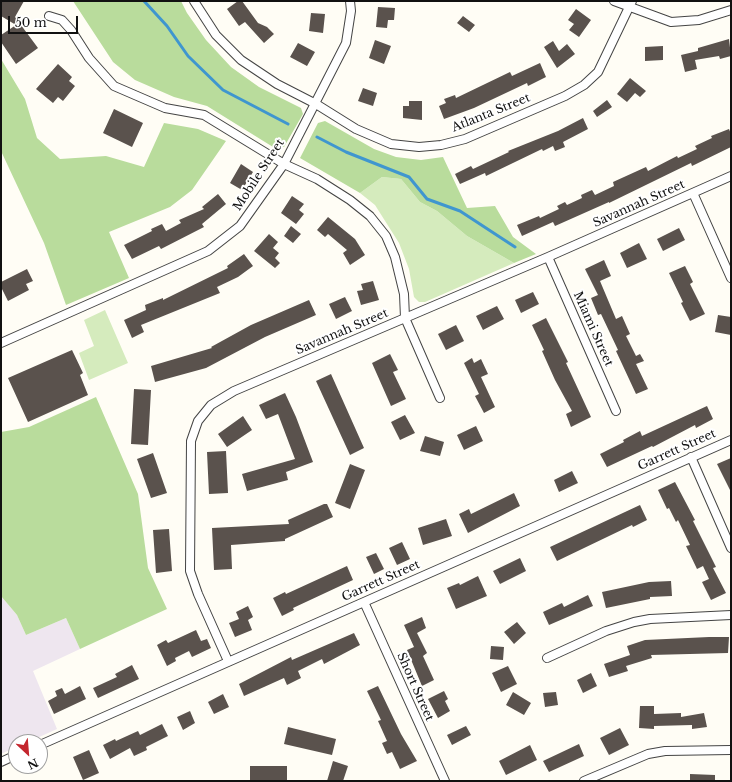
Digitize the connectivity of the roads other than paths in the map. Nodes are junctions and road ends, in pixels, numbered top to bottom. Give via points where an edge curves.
1 (194, 1) edge
2 (350, 1) edge
3 (614, 1) edge
4 (631, 5) edge
5 (731, 10) edge
6 (49, 16) dead end
7 (316, 104) junction
8 (284, 164) junction
9 (731, 176) edge
10 (693, 193) junction
11 (548, 257) junction
12 (731, 278) edge
13 (405, 318) junction
14 (1, 343) edge
15 (440, 398) dead end
16 (616, 411) dead end
17 (731, 440) edge
18 (691, 457) junction
19 (731, 548) edge
20 (364, 602) junction
21 (731, 615) edge
22 (547, 658) dead end
23 (228, 661) junction
24 (48, 741) edge
25 (731, 750) edge
26 (445, 781) edge
27 (584, 781) edge

1 - 7 street, Atlanta Street via 216,35 241,60 277,84
2 - 7 street, Mobile Street via 346,43
3 - 4 street
4 - 5 street via 671,22 699,20
4 - 7 street, Atlanta Street via 598,72 584,85 565,96 465,139 419,147 391,144 356,129
6 - 8 street via 62,20 89,58 114,86 165,108 204,115
7 - 8 street, Mobile Street
8 - 13 street via 317,179 350,200 374,221 386,236 396,257 404,294
8 - 14 street, Mobile Street via 240,226 208,251
9 - 10 street, Savannah Street
10 - 11 street, Savannah Street
10 - 12 street
11 - 13 street, Savannah Street
11 - 16 street, Miami Street
13 - 15 street
13 - 23 street, Savannah Street via 234,392 210,405 198,421 191,441 190,571
17 - 18 street, Garrett Street
18 - 19 street
18 - 20 street, Garrett Street
20 - 23 street, Garrett Street
20 - 26 street, Short Street
21 - 22 street via 634,622 606,631
23 - 24 street, Garrett Street
25 - 27 street via 665,751 648,754

